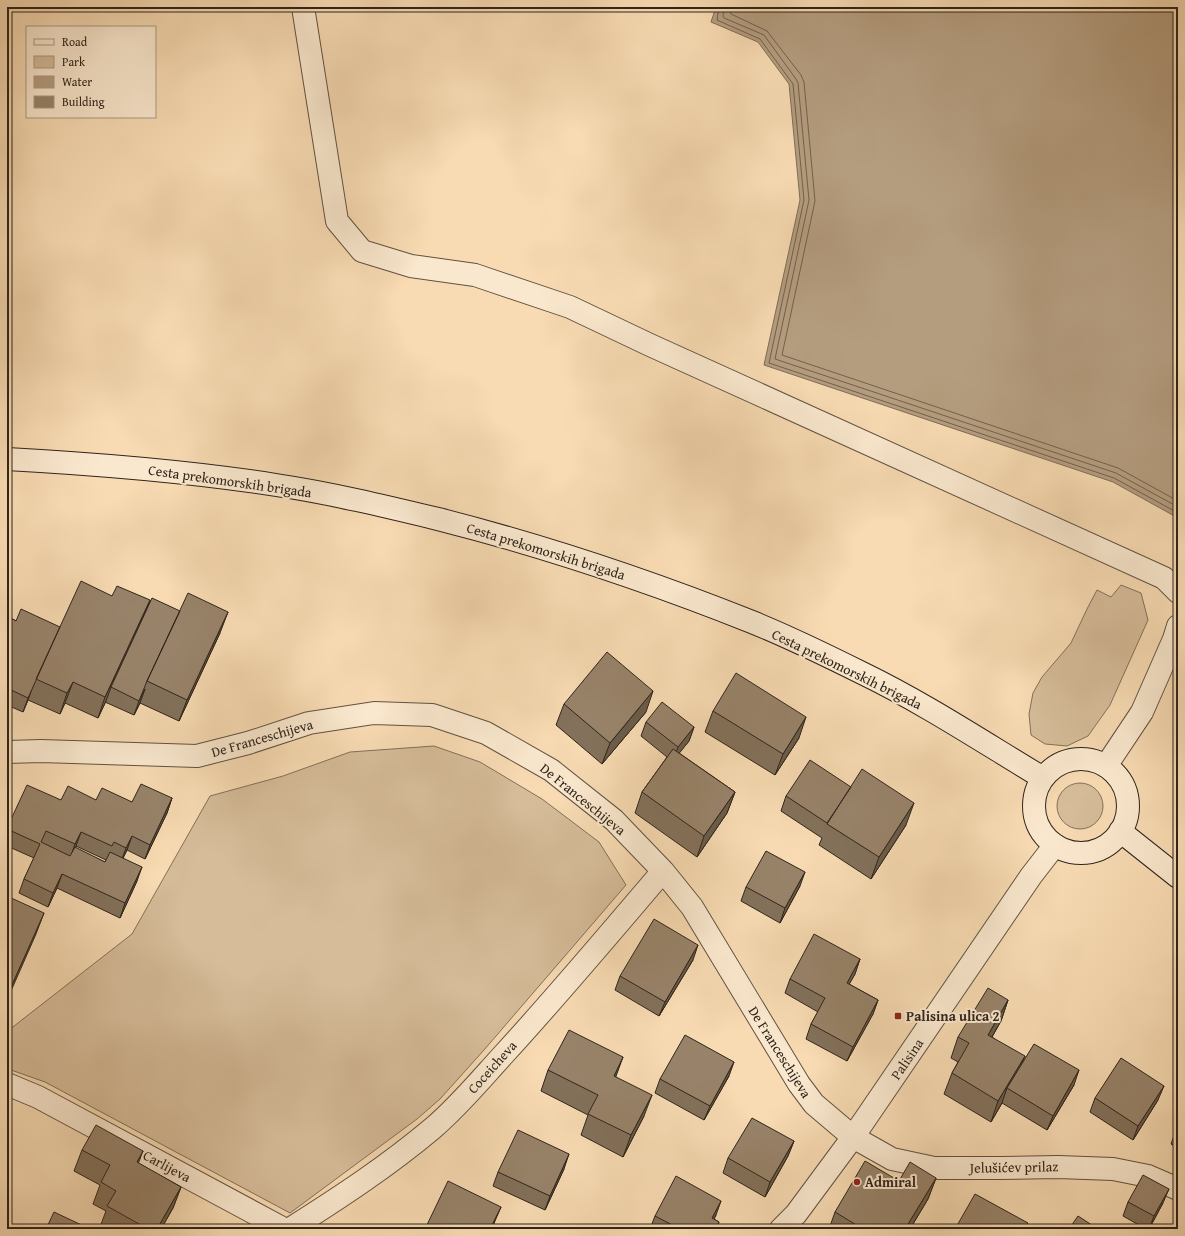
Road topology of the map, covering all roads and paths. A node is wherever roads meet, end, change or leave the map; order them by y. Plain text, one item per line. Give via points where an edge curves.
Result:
1 (303, 7) edge
2 (7, 459) edge
3 (1178, 592) edge
4 (1178, 626) edge
5 (7, 752) edge
6 (1106, 766) junction
7 (1043, 778) junction
8 (1120, 831) junction
9 (1055, 845) junction
10 (663, 871) junction
11 (1178, 877) edge
12 (7, 1084) edge
13 (853, 1137) junction
14 (1178, 1190) edge
15 (284, 1229) edge
16 (290, 1229) edge
17 (781, 1229) edge

1 - 3 street via 337,221 362,251 411,266 475,275 570,307 1164,578
2 - 7 street, Cesta prekomorskih brigada via 164,470 277,485 386,506 554,551 638,579 754,623 865,674 948,720
4 - 6 street via 1142,712
5 - 10 street, De Franceschijeva via 197,756 310,723 374,713 432,715 486,733 551,770 614,820
6 - 7 street via 1090,760 1072,760 1056,766
6 - 8 street via 1119,779 1126,796 1127,814
7 - 9 street via 1035,793 1035,818 1043,833
8 - 9 street via 1107,844 1090,852 1072,852
8 - 11 street
9 - 13 street, Palisina via 1031,876
10 - 13 street, De Franceschijeva via 692,907 799,1084 814,1104
10 - 16 street, Coceicheva via 554,1000 455,1108 377,1171
12 - 15 street, Carlijeva via 38,1097
13 - 14 street, Jelušićev prilaz via 892,1159 934,1168 1058,1166 1113,1169 1148,1176
13 - 17 street, Palisina via 796,1214

